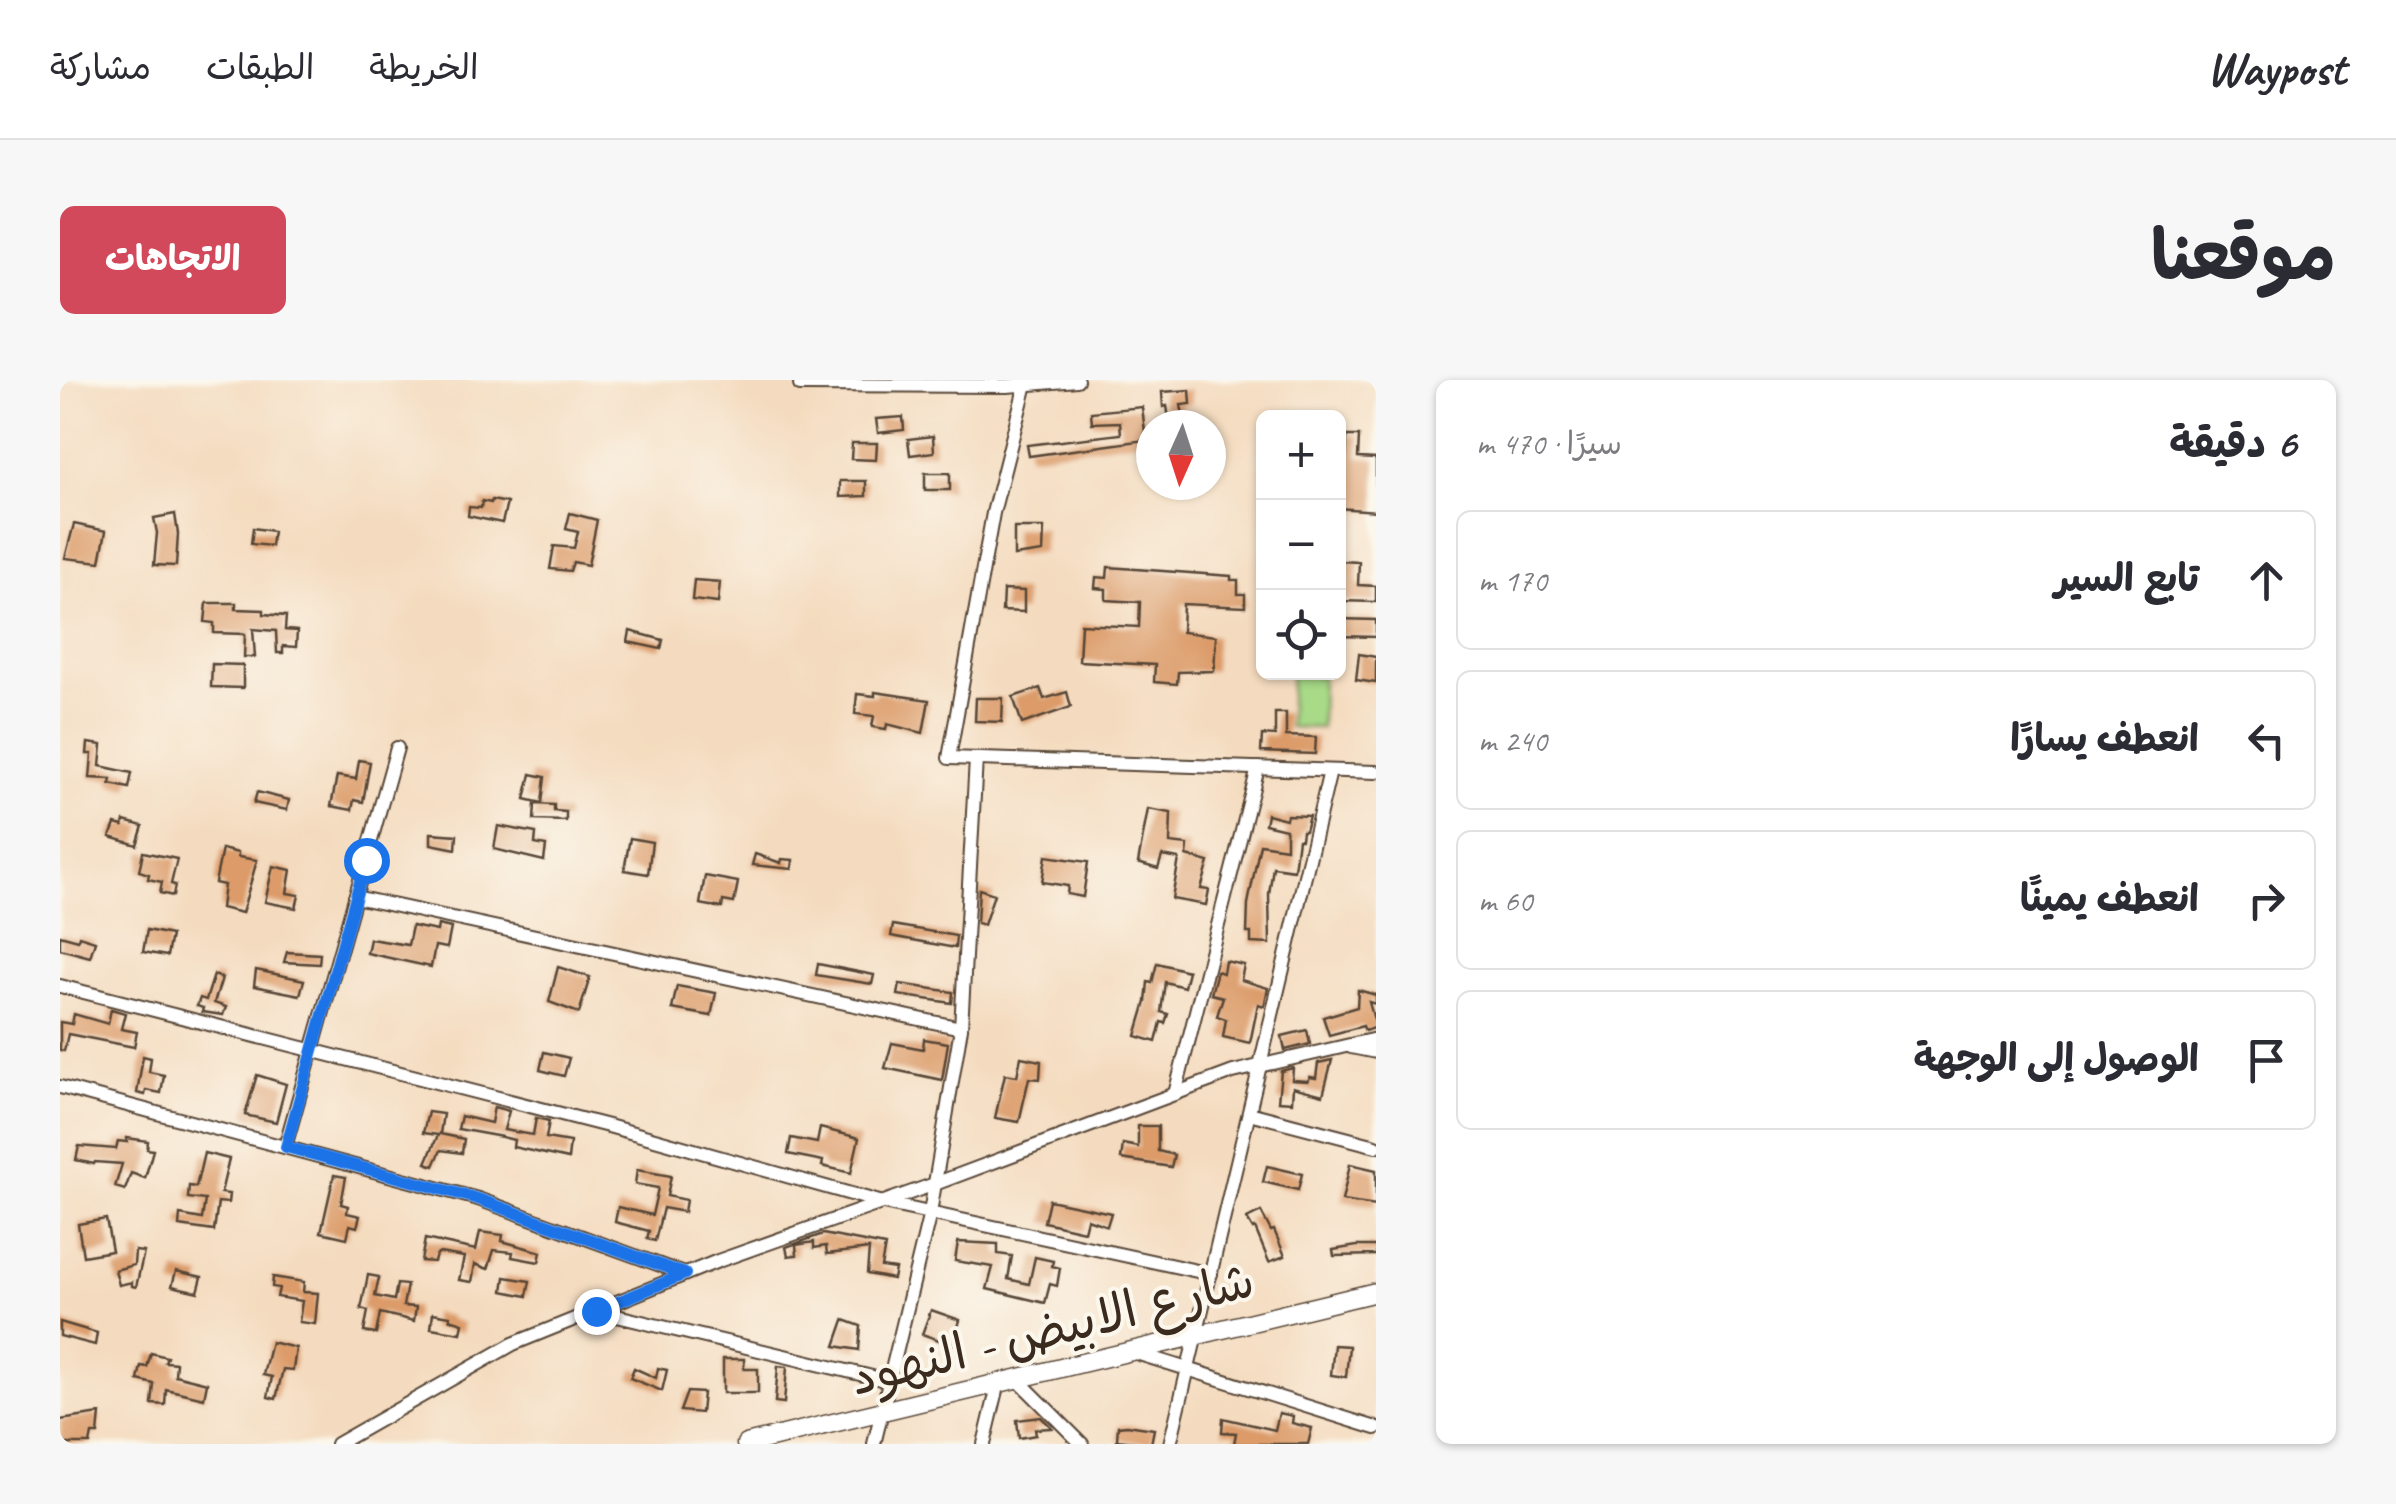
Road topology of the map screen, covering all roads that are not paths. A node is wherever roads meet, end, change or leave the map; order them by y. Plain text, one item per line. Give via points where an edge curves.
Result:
1 (1073, 380) edge
2 (818, 382) edge
3 (800, 384) dead end
4 (1026, 384) junction
5 (397, 748) dead end
6 (976, 759) junction
7 (1258, 768) junction
8 (1330, 771) junction
9 (1376, 772) edge
10 (356, 898) junction
11 (60, 986) edge
12 (961, 1028) junction
13 (1376, 1038) edge
14 (1344, 1046) junction
15 (312, 1051) junction
16 (1376, 1052) edge
17 (1261, 1065) junction
18 (60, 1087) edge
19 (1174, 1094) junction
20 (1249, 1113) junction
21 (1376, 1146) edge
22 (286, 1147) junction
23 (932, 1185) junction
24 (883, 1203) junction
25 (930, 1213) junction
26 (685, 1274) junction
27 (1212, 1274) junction
28 (1376, 1292) edge
29 (596, 1311) junction
30 (1197, 1335) junction
31 (1130, 1351) junction
32 (1188, 1369) junction
33 (1008, 1380) junction
34 (889, 1381) junction
35 (882, 1411) junction
36 (1376, 1428) edge
37 (767, 1441) edge
38 (337, 1444) edge
39 (746, 1444) edge
40 (874, 1444) edge
41 (984, 1444) edge
42 (1082, 1444) edge
43 (1170, 1444) edge

1 - 4 street
2 - 3 street
2 - 4 street
4 - 6 street via 993,513 950,758
5 - 10 street
6 - 7 street
6 - 12 street
7 - 8 street
7 - 19 street
8 - 9 street
8 - 17 street
10 - 12 street
10 - 15 street
11 - 15 street
12 - 23 street
13 - 14 street
14 - 16 street
14 - 17 street
15 - 22 street
15 - 24 street
17 - 19 street
17 - 20 street
18 - 22 street
19 - 23 street
20 - 21 street
20 - 27 street
22 - 26 street via 478,1199
23 - 24 street
23 - 25 street
24 - 25 street
24 - 26 street
25 - 27 street
25 - 34 street
26 - 29 street
27 - 30 street
28 - 30 highway, شارع الابيض - النهود
29 - 34 street
29 - 38 street via 514,1344
30 - 31 highway, شارع الابيض - النهود
30 - 32 street
31 - 32 street
31 - 33 highway, شارع الابيض - النهود
32 - 36 street
32 - 43 street
33 - 35 highway, شارع الابيض - النهود
33 - 41 street
33 - 42 street
34 - 35 street
35 - 37 highway, شارع الابيض - النهود
35 - 40 street
37 - 39 highway, شارع الابيض - النهود

